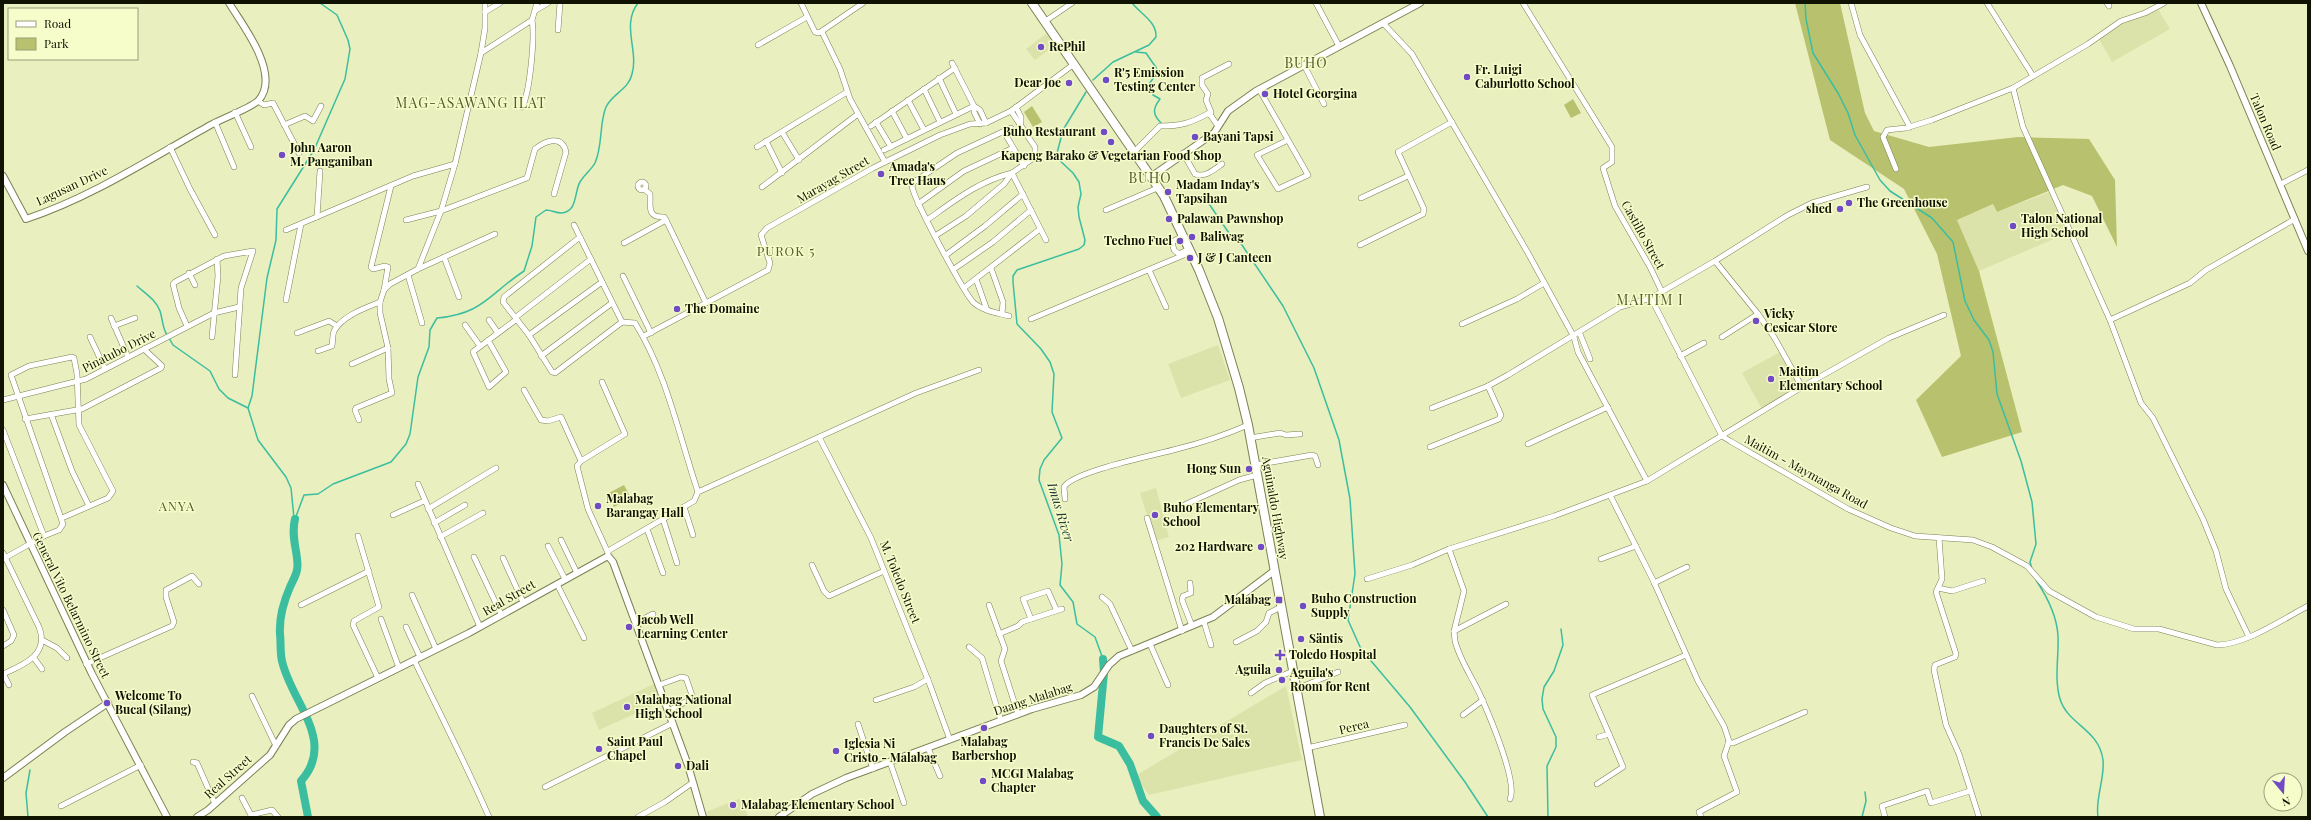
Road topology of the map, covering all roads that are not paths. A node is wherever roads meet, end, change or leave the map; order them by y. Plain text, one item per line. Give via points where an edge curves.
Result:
1 (229, 3) edge
2 (485, 3) edge
3 (500, 3) edge
4 (537, 3) edge
5 (548, 3) edge
6 (560, 3) edge
7 (801, 3) edge
8 (863, 3) edge
9 (1072, 3) edge
10 (1316, 3) edge
11 (1420, 3) edge
12 (1522, 3) edge
13 (1851, 3) edge
14 (1987, 3) edge
15 (2164, 3) edge
16 (2201, 3) edge
17 (1035, 4) edge
18 (536, 10) junction
19 (485, 12) junction
20 (807, 17) junction
21 (532, 20) junction
22 (1044, 22) junction
23 (1383, 23) junction
24 (558, 30) dead end
25 (822, 32) junction
26 (758, 45) dead end
27 (1340, 46) junction
28 (481, 53) junction
29 (1074, 64) junction
30 (1229, 64) dead end
31 (1304, 64) junction
32 (2033, 76) junction
33 (939, 78) junction
34 (2012, 88) junction
35 (924, 89) junction
36 (1259, 89) junction
37 (847, 92) junction
38 (908, 100) junction
39 (258, 101) junction
40 (1324, 104) dead end
41 (321, 106) dead end
42 (974, 106) junction
43 (522, 107) dead end
44 (1016, 107) junction
45 (892, 111) junction
46 (1010, 111) junction
47 (235, 112) junction
48 (858, 114) junction
49 (956, 114) junction
50 (1210, 115) junction
51 (215, 122) junction
52 (876, 122) junction
53 (940, 122) junction
54 (1452, 122) junction
55 (1021, 123) junction
56 (983, 124) junction
57 (284, 125) junction
58 (1115, 125) junction
59 (872, 126) dead end
60 (1218, 126) junction
61 (1910, 127) junction
62 (1011, 128) dead end
63 (924, 130) junction
64 (782, 132) junction
65 (1004, 132) junction
66 (907, 139) junction
67 (1288, 140) junction
68 (766, 141) junction
69 (170, 147) junction
70 (251, 147) dead end
71 (757, 147) dead end
72 (891, 147) junction
73 (1013, 148) junction
74 (884, 150) dead end
75 (1135, 151) junction
76 (299, 153) dead end
77 (1183, 153) junction
78 (799, 160) junction
79 (886, 162) junction
80 (454, 164) junction
81 (1222, 164) dead end
82 (1024, 166) junction
83 (234, 167) dead end
84 (1896, 169) dead end
85 (2308, 170) edge
86 (320, 171) dead end
87 (782, 173) junction
88 (1012, 174) junction
89 (3, 176) edge
90 (1152, 176) junction
91 (1408, 176) junction
92 (2280, 184) junction
93 (391, 186) junction
94 (762, 187) dead end
95 (1867, 187) dead end
96 (644, 189) dead end
97 (1155, 189) junction
98 (554, 194) dead end
99 (1023, 194) junction
100 (1361, 198) dead end
101 (918, 204) junction
102 (1031, 210) junction
103 (1106, 210) dead end
104 (441, 211) junction
105 (1172, 214) junction
106 (317, 217) junction
107 (2295, 219) junction
108 (406, 220) dead end
109 (666, 220) junction
110 (927, 220) junction
111 (301, 224) junction
112 (574, 225) dead end
113 (1040, 229) junction
114 (286, 230) dead end
115 (495, 234) dead end
116 (215, 235) dead end
117 (935, 236) junction
118 (1183, 236) junction
119 (580, 237) junction
120 (1046, 240) dead end
121 (624, 243) dead end
122 (1360, 245) dead end
123 (1190, 251) junction
124 (2308, 251) edge
125 (946, 255) junction
126 (444, 257) junction
127 (217, 259) junction
128 (591, 259) junction
129 (1715, 261) junction
130 (991, 268) junction
131 (418, 269) junction
132 (954, 269) junction
133 (1150, 270) junction
134 (189, 273) junction
135 (408, 275) junction
136 (623, 276) dead end
137 (976, 279) junction
138 (602, 282) junction
139 (1544, 283) junction
140 (195, 285) dead end
141 (964, 288) junction
142 (384, 290) junction
143 (1662, 292) junction
144 (459, 297) dead end
145 (1651, 298) junction
146 (286, 300) dead end
147 (380, 302) junction
148 (612, 303) junction
149 (706, 303) junction
150 (239, 307) junction
151 (1166, 307) dead end
152 (987, 310) junction
153 (214, 313) junction
154 (1002, 314) junction
155 (1758, 314) junction
156 (1944, 315) dead end
157 (1009, 316) dead end
158 (111, 318) dead end
159 (135, 318) dead end
160 (517, 318) junction
161 (489, 320) dead end
162 (1031, 320) dead end
163 (2110, 320) junction
164 (422, 322) dead end
165 (622, 322) junction
166 (1462, 324) dead end
167 (465, 325) dead end
168 (114, 326) junction
169 (187, 326) junction
170 (337, 326) junction
171 (297, 333) dead end
172 (498, 333) junction
173 (651, 333) junction
174 (1580, 334) junction
175 (529, 336) junction
176 (644, 336) junction
177 (90, 337) dead end
178 (212, 337) dead end
179 (1574, 337) junction
180 (1722, 337) dead end
181 (488, 340) junction
182 (1704, 343) dead end
183 (480, 346) junction
184 (388, 348) junction
185 (144, 349) junction
186 (318, 351) dead end
187 (541, 356) junction
188 (1680, 356) junction
189 (128, 357) junction
190 (1590, 359) dead end
191 (352, 364) dead end
192 (105, 369) junction
193 (979, 370) dead end
194 (235, 375) dead end
195 (602, 382) dead end
196 (77, 383) junction
197 (1488, 386) junction
198 (1802, 387) junction
199 (524, 390) dead end
200 (16, 396) junction
201 (3, 400) edge
202 (1608, 407) junction
203 (1432, 408) dead end
204 (77, 410) junction
205 (51, 414) junction
206 (25, 419) junction
207 (359, 420) dead end
208 (1248, 425) junction
209 (3, 430) edge
210 (1300, 434) dead end
211 (1722, 436) junction
212 (819, 438) junction
213 (1250, 438) junction
214 (1528, 444) dead end
215 (1430, 447) dead end
216 (581, 461) junction
217 (1318, 464) dead end
218 (1255, 465) junction
219 (496, 468) dead end
220 (1257, 475) junction
221 (1647, 481) junction
222 (418, 484) dead end
223 (3, 485) edge
224 (698, 492) junction
225 (1610, 495) junction
226 (1065, 499) dead end
227 (424, 501) junction
228 (465, 505) dead end
229 (89, 506) junction
230 (1182, 506) dead end
231 (684, 507) junction
232 (428, 509) junction
233 (483, 513) dead end
234 (393, 515) dead end
235 (62, 518) junction
236 (1147, 518) dead end
237 (663, 519) junction
238 (434, 523) junction
239 (647, 529) junction
240 (694, 535) dead end
241 (44, 536) junction
242 (358, 536) dead end
243 (440, 537) junction
244 (1939, 538) junction
245 (561, 540) dead end
246 (30, 544) junction
247 (548, 546) dead end
248 (1636, 546) junction
249 (1449, 549) junction
250 (608, 554) junction
251 (4, 557) edge
252 (474, 557) dead end
253 (503, 558) dead end
254 (1601, 559) dead end
255 (677, 564) dead end
256 (812, 564) dead end
257 (1687, 567) dead end
258 (369, 571) junction
259 (884, 571) junction
260 (1274, 571) junction
261 (577, 573) junction
262 (663, 573) dead end
263 (565, 579) junction
264 (1367, 579) dead end
265 (1982, 581) dead end
266 (1190, 583) dead end
267 (1654, 583) junction
268 (198, 584) dead end
269 (557, 584) junction
270 (1938, 588) junction
271 (412, 595) dead end
272 (1102, 597) dead end
273 (522, 602) junction
274 (1506, 604) dead end
275 (301, 605) dead end
276 (989, 605) dead end
277 (2308, 606) edge
278 (1281, 607) junction
279 (3, 610) edge
280 (501, 614) junction
281 (653, 614) dead end
282 (381, 619) dead end
283 (1031, 619) junction
284 (1204, 622) junction
285 (636, 623) junction
286 (1192, 626) junction
287 (406, 627) dead end
288 (480, 627) junction
289 (1182, 631) junction
290 (1454, 631) junction
291 (999, 634) junction
292 (2249, 637) junction
293 (584, 638) dead end
294 (42, 640) junction
295 (1236, 642) dead end
296 (1150, 644) junction
297 (1211, 645) dead end
298 (3, 646) edge
299 (969, 648) dead end
300 (436, 649) junction
301 (1132, 651) junction
302 (1686, 656) junction
303 (34, 658) junction
304 (67, 658) dead end
305 (417, 658) junction
306 (86, 664) junction
307 (399, 668) junction
308 (42, 669) dead end
309 (1293, 671) junction
310 (1338, 672) dead end
311 (3, 674) edge
312 (378, 678) junction
313 (928, 679) junction
314 (659, 685) junction
315 (1168, 685) dead end
316 (9, 686) dead end
317 (1296, 689) junction
318 (1251, 693) dead end
319 (252, 696) dead end
320 (876, 700) dead end
321 (1483, 700) junction
322 (108, 703) junction
323 (668, 711) junction
324 (1804, 712) dead end
325 (1018, 714) junction
326 (1463, 716) dead end
327 (1001, 720) junction
328 (673, 723) junction
329 (858, 724) dead end
330 (1405, 725) dead end
331 (1609, 734) junction
332 (1599, 738) dead end
333 (950, 740) junction
334 (1728, 743) junction
335 (276, 746) junction
336 (928, 748) junction
337 (1307, 748) junction
338 (193, 762) dead end
339 (890, 762) junction
340 (141, 765) junction
341 (873, 769) junction
342 (940, 776) dead end
343 (3, 778) edge
344 (692, 783) junction
345 (1597, 784) dead end
346 (545, 787) dead end
347 (1970, 791) junction
348 (242, 798) dead end
349 (1510, 799) dead end
350 (904, 803) dead end
351 (215, 804) junction
352 (61, 806) dead end
353 (251, 816) edge
354 (167, 817) edge
355 (197, 817) edge
356 (278, 817) edge
357 (489, 817) edge
358 (638, 817) edge
359 (703, 817) edge
360 (779, 817) edge
361 (1320, 817) edge
362 (1701, 817) edge
363 (1885, 817) edge
364 (1979, 817) edge

1 - 39 street via 250,37 265,70 264,92
2 - 19 street
3 - 19 street
4 - 18 street
5 - 18 street
6 - 24 street
7 - 20 street
8 - 25 street
9 - 22 street
10 - 27 street
11 - 23 street
12 - 143 street, Castillo Street via 1612,147 1612,162 1603,168 1615,206
13 - 61 street via 1860,35
14 - 32 street
15 - 32 street via 2121,21 2088,44
16 - 92 street, Talon Road
17 - 22 main road, Aguinaldo Highway
18 - 21 street
19 - 28 street
20 - 25 street via 815,32
20 - 26 street
21 - 28 street
21 - 43 street via 530,66
22 - 29 main road, Aguinaldo Highway
23 - 27 street
23 - 54 street via 1412,54
25 - 37 street via 840,69
27 - 31 street
28 - 80 street
29 - 44 street, Marayag Street
29 - 58 main road, Aguinaldo Highway
30 - 50 street via 1202,78 1202,85 1208,94 1206,100
31 - 36 street
31 - 40 street
32 - 34 street
33 - 35 street
33 - 42 street via 953,65
33 - 49 street
34 - 61 street
34 - 163 street via 2023,127
35 - 38 street
35 - 53 street
36 - 60 street via 1228,111
36 - 67 street
37 - 48 street
37 - 64 street
38 - 45 street
38 - 63 street
39 - 47 street
39 - 57 street via 264,105 272,103
41 - 57 street via 313,121 305,116
42 - 49 street
42 - 56 street via 980,110
44 - 46 street, Marayag Street
44 - 55 street via 1021,116
45 - 52 street
45 - 66 street
46 - 55 street
46 - 56 street, Marayag Street
47 - 51 street
47 - 70 street
48 - 78 street
48 - 79 street
49 - 53 street
50 - 60 street
50 - 75 street via 1209,113 1191,123 1171,127 1160,126
51 - 69 street
51 - 83 street
52 - 59 street
52 - 72 street
53 - 63 street
54 - 91 street via 1398,152
54 - 139 street
55 - 82 street via 1036,150 1035,157
56 - 79 street, Marayag Street via 955,129
57 - 76 street
58 - 75 main road, Aguinaldo Highway
58 - 97 main road, Aguinaldo Highway
60 - 77 street via 1205,140
61 - 84 street via 1884,132 1887,152
62 - 65 street
63 - 66 street
64 - 68 street
64 - 78 street
65 - 73 street
65 - 101 street via 957,153 914,182 912,190
66 - 72 street
67 - 67 street via 1308,175 1278,189 1257,155
68 - 71 street
68 - 87 street
69 - 89 street, Lagusan Drive via 100,187 26,219
69 - 116 street
72 - 74 street
73 - 82 street
73 - 101 street via 964,172
75 - 90 main road, Aguinaldo Highway
77 - 81 street via 1198,175 1208,174
77 - 90 street
78 - 87 street
79 - 149 street, Marayag Street via 763,231 762,240 770,263 768,270
80 - 93 street via 413,176
80 - 104 street
82 - 88 street
85 - 92 street
86 - 106 street
87 - 94 street
88 - 99 street
88 - 110 street via 999,176 972,188
88 - 117 street via 966,216
90 - 105 main road, Aguinaldo Highway
91 - 100 street
91 - 122 street via 1424,209 1423,214
92 - 107 street, Talon Road
93 - 106 street
93 - 142 street via 371,267 388,267
95 - 129 street via 1812,203 1788,215
96 - 109 street via 650,194 651,213
97 - 103 street
97 - 105 main road, Aguinaldo Highway
98 - 104 street via 566,152 557,140 550,140 535,149 527,178
99 - 102 street
99 - 125 street
101 - 110 street
102 - 113 street
102 - 132 street via 993,242
104 - 108 street
104 - 131 street
105 - 118 main road, Aguinaldo Highway
106 - 111 street
107 - 124 street, Talon Road
107 - 163 street via 2219,262 2190,283
109 - 121 street
109 - 149 street
110 - 117 street
111 - 114 street
111 - 146 street
112 - 119 street
113 - 120 street
113 - 130 street
115 - 126 street
117 - 125 street
118 - 123 main road, Aguinaldo Highway
118 - 123 street via 1172,242 1174,250 1179,254
119 - 128 street
119 - 160 street via 504,297 503,302
123 - 133 street
123 - 208 main road, Aguinaldo Highway via 1218,318
125 - 132 street
126 - 131 street
126 - 144 street
127 - 134 street
127 - 150 street via 253,251 243,281
127 - 153 street
128 - 138 street
128 - 160 street
129 - 143 street
129 - 155 street
130 - 137 street
130 - 154 street via 1003,302
131 - 135 street
132 - 141 street
133 - 151 street
133 - 162 street
134 - 140 street
134 - 169 street via 173,284
135 - 142 street
135 - 164 street
136 - 173 street
137 - 141 street
137 - 152 street
138 - 148 street
138 - 175 street
139 - 166 street via 1517,299
139 - 179 street
141 - 152 street via 972,302
142 - 147 street
143 - 145 street
145 - 174 street via 1620,307
145 - 188 street
147 - 170 street
147 - 184 street
148 - 165 street
148 - 187 street
149 - 173 street, Marayag Street
150 - 153 street, Pinatubo Drive
150 - 194 street
152 - 154 street
153 - 169 street, Pinatubo Drive
153 - 178 street
154 - 157 street
155 - 180 street
155 - 198 street
156 - 198 street via 1889,338
158 - 168 street
159 - 168 street
160 - 172 street
160 - 175 street
161 - 172 street
163 - 292 street via 2141,403 2153,418 2203,519 2216,551 2226,589
165 - 176 street via 636,323
165 - 187 street via 557,373 552,372
167 - 183 street
168 - 189 street
169 - 185 street, Pinatubo Drive
170 - 171 street via 329,322
170 - 186 street via 333,333 332,346
172 - 181 street
173 - 176 street, Marayag Street
174 - 179 street
174 - 190 street
175 - 187 street
176 - 224 street via 666,390
177 - 192 street
179 - 197 street
179 - 202 street via 1578,352
181 - 183 street
181 - 183 street via 506,372 489,387 474,355 474,351
182 - 188 street
184 - 191 street
184 - 207 street via 392,393 356,408
185 - 189 street, Pinatubo Drive
185 - 204 street via 159,362 161,368 88,407
188 - 211 street
189 - 192 street, Pinatubo Drive
192 - 196 street, Pinatubo Drive
193 - 212 street via 916,393
195 - 216 street via 625,434
196 - 200 street, Pinatubo Drive
196 - 200 street via 74,358 29,366 11,375
196 - 204 street
197 - 203 street
197 - 215 street via 1500,410 1499,419
198 - 211 street
199 - 216 street via 541,420 561,417
200 - 201 street, Pinatubo Drive
200 - 206 street
202 - 214 street
202 - 221 street
204 - 205 street
204 - 229 street via 78,425 113,491 111,496
205 - 206 street
205 - 229 street via 72,471
206 - 235 street
208 - 213 main road, Aguinaldo Highway
208 - 226 street via 1196,444 1111,466 1071,480 1064,487
209 - 241 street
210 - 213 street via 1280,433
211 - 221 street
211 - 244 street, Maitim - Maymanga Road via 1848,509 1914,536
212 - 224 street
212 - 259 street, M. Toledo Street via 862,517
213 - 218 main road, Aguinaldo Highway
216 - 250 street via 577,466 585,499
217 - 218 street via 1312,454
218 - 220 main road, Aguinaldo Highway
219 - 232 street
220 - 230 street via 1239,480
220 - 260 main road, Aguinaldo Highway
221 - 225 street
222 - 227 street
223 - 246 street, General Vito Belarmino Street
224 - 231 street via 698,498
225 - 248 street
225 - 249 street via 1554,516
227 - 232 street
227 - 234 street
228 - 238 street
229 - 235 street
231 - 237 street
231 - 240 street
232 - 238 street
233 - 243 street
235 - 241 street via 62,527
236 - 289 street
237 - 239 street
237 - 255 street
238 - 243 street
239 - 250 street
239 - 262 street
241 - 246 street
242 - 258 street
243 - 288 street
244 - 270 street via 1942,579
244 - 292 street, Maitim - Maymanga Road via 1973,540 1992,547 2030,568 2049,591 2077,608 2125,627 2159,629 2217,645 2226,645
245 - 261 street
246 - 251 street
246 - 306 street, General Vito Belarmino Street
247 - 263 street
248 - 254 street
248 - 267 street
249 - 264 street
249 - 290 street via 1464,591
250 - 261 street, Real Street
250 - 285 street
251 - 294 street via 39,627
252 - 280 street
253 - 273 street
256 - 259 street via 824,591 829,596
257 - 267 street
258 - 275 street
258 - 312 street via 379,607 352,623
259 - 313 street, M. Toledo Street
260 - 278 main road, Aguinaldo Highway
260 - 284 street, Daang Malabag via 1222,612
261 - 263 street, Real Street
263 - 269 street, Real Street
265 - 270 street via 1952,591
266 - 286 street via 1191,592 1183,596 1182,600
267 - 302 street
268 - 306 street via 192,576 166,590 174,622 172,626
269 - 273 street, Real Street
269 - 293 street
270 - 347 street via 1937,595 1956,654 1955,657 1935,665 1934,670 1946,725 1954,738
271 - 300 street
272 - 301 street via 1110,604
273 - 280 street, Real Street
274 - 290 street
276 - 291 street
277 - 292 street, Maitim - Maymanga Road
278 - 295 street via 1269,613 1266,622 1254,634
278 - 309 main road, Aguinaldo Highway
279 - 298 street via 14,635 11,642
280 - 288 street, Real Street
281 - 285 street
282 - 307 street
283 - 283 street via 1059,609 1048,591 1023,599
283 - 291 street
284 - 286 street, Daang Malabag
284 - 297 street
285 - 314 street
286 - 289 street, Daang Malabag
287 - 305 street
288 - 300 street, Real Street
289 - 296 street, Daang Malabag
290 - 321 street via 1458,650
291 - 325 street via 1004,649 1001,661
294 - 303 street
294 - 304 street via 57,648
296 - 301 street, Daang Malabag
296 - 315 street
299 - 327 street via 982,658
300 - 305 street, Real Street
301 - 325 street, Daang Malabag via 1118,656 1094,687 1077,697
302 - 331 street via 1592,695
302 - 334 street via 1724,726 1729,738
303 - 308 street
303 - 311 street
305 - 307 street, Real Street
305 - 357 street via 450,736 470,772
306 - 322 street, General Vito Belarmino Street
307 - 312 street, Real Street
309 - 317 main road, Aguinaldo Highway
309 - 318 street via 1273,678
310 - 317 street
311 - 316 street
312 - 335 street, Real Street via 296,719 289,725
313 - 320 street via 914,687
313 - 333 street, M. Toledo Street
314 - 323 street
314 - 323 street via 681,677 686,678 693,698
317 - 337 main road, Aguinaldo Highway
319 - 335 street
321 - 326 street
321 - 349 street via 1506,761 1512,793
322 - 340 street, General Vito Belarmino Street
322 - 343 street
323 - 328 street
324 - 334 street
325 - 327 street, Daang Malabag
327 - 333 street, Daang Malabag
328 - 344 street
328 - 346 street
329 - 341 street
330 - 337 street, Perea
331 - 332 street
331 - 345 street via 1623,767
333 - 336 street, Daang Malabag
334 - 362 street via 1724,756 1737,792 1699,812
335 - 351 street, Real Street via 270,755
336 - 339 street, Daang Malabag
336 - 342 street
337 - 361 main road, Aguinaldo Highway
338 - 351 street via 196,763
339 - 341 street, Daang Malabag
339 - 350 street
340 - 352 street
340 - 354 street, General Vito Belarmino Street
341 - 360 street, Daang Malabag via 817,791
344 - 358 street
344 - 359 street
347 - 363 street via 1931,803 1927,791 1882,806
347 - 364 street
348 - 353 street
351 - 355 street, Real Street
353 - 356 street via 272,810

